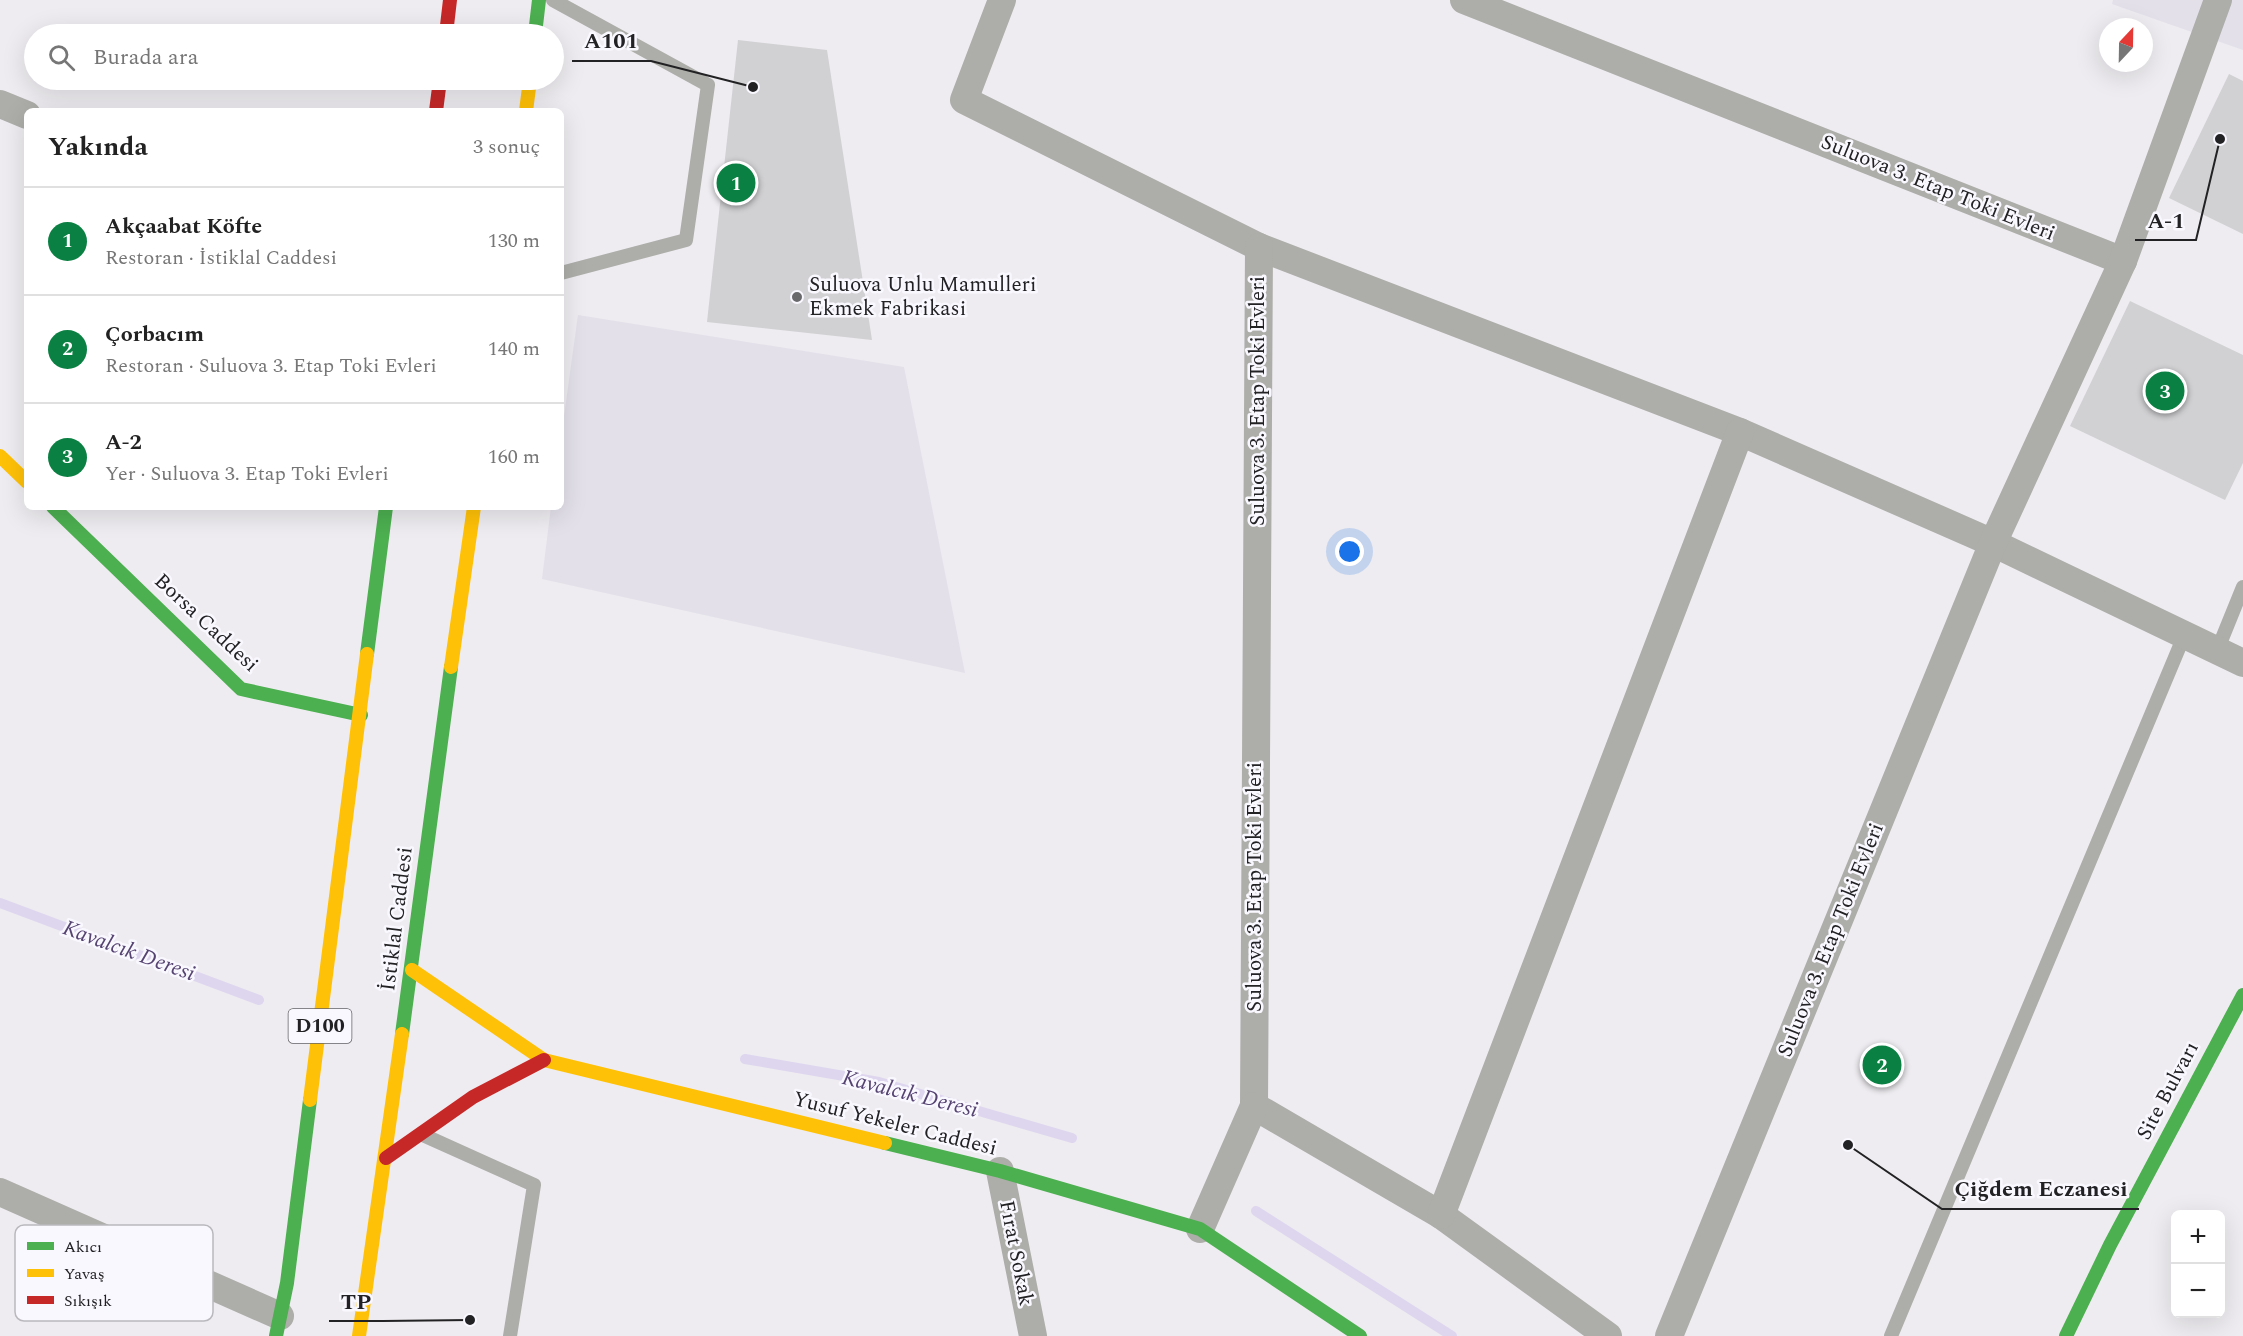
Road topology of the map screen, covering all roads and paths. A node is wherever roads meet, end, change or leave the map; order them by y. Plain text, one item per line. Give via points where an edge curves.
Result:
1 (450, 0) edge
2 (539, 0) edge
3 (553, 0) edge
4 (1002, 0) edge
5 (1464, 0) edge
6 (2218, 0) edge
7 (447, 24) edge
8 (536, 24) edge
9 (439, 90) edge
10 (529, 90) edge
11 (0, 104) edge
12 (436, 108) edge
13 (526, 108) edge
14 (24, 114) edge
15 (1259, 247) junction
16 (2123, 261) junction
17 (564, 272) edge
18 (1740, 432) junction
19 (0, 456) edge
20 (24, 479) edge
21 (56, 510) edge
22 (386, 510) edge
23 (474, 510) edge
24 (1993, 543) junction
25 (2243, 587) edge
26 (2184, 636) junction
27 (2217, 651) junction
28 (2243, 663) edge
29 (360, 715) junction
30 (412, 970) junction
31 (2243, 995) edge
32 (544, 1060) junction
33 (1254, 1106) junction
34 (407, 1125) junction
35 (387, 1158) junction
36 (1000, 1171) junction
37 (0, 1192) edge
38 (1441, 1215) junction
39 (68, 1225) edge
40 (1200, 1229) junction
41 (213, 1295) edge
42 (278, 1326) edge
43 (359, 1336) edge
44 (510, 1336) edge
45 (1033, 1336) edge
46 (1360, 1336) edge
47 (1608, 1336) edge
48 (1670, 1336) edge
49 (1891, 1336) edge
50 (2066, 1336) edge

1 - 7 main road
2 - 8 main road
3 - 17 lane via 708,85 686,240
4 - 15 street, Suluova 3. Etap Toki Evleri via 964,100
5 - 16 street, Suluova 3. Etap Toki Evleri
6 - 16 street
9 - 12 main road
10 - 13 main road
11 - 14 street
15 - 18 street, Suluova 3. Etap Toki Evleri
15 - 33 street, Suluova 3. Etap Toki Evleri
16 - 24 street, Suluova 3. Etap Toki Evleri
18 - 24 street, Suluova 3. Etap Toki Evleri
18 - 38 street
19 - 20 main road
21 - 29 main road, Borsa Caddesi via 241,689
22 - 29 main road, D100
23 - 30 main road, İstiklal Caddesi
24 - 26 street, Suluova 3. Etap Toki Evleri
24 - 48 street, Suluova 3. Etap Toki Evleri
25 - 27 lane
26 - 27 street, Suluova 3. Etap Toki Evleri
26 - 49 lane
27 - 28 street, Suluova 3. Etap Toki Evleri
29 - 42 main road, D100 via 287,1283
30 - 32 main road, Yusuf Yekeler Caddesi
30 - 34 main road, İstiklal Caddesi
31 - 50 main road, Site Bulvarı
32 - 34 main road
32 - 36 main road, Yusuf Yekeler Caddesi
33 - 38 street
33 - 40 street
34 - 35 main road, İstiklal Caddesi
34 - 35 main road
34 - 44 lane via 534,1185
35 - 43 main road, İstiklal Caddesi
36 - 40 main road, Yusuf Yekeler Caddesi
36 - 45 street, Fırat Sokak
37 - 39 street
38 - 47 street
40 - 46 main road, Yusuf Yekeler Caddesi
41 - 42 street

